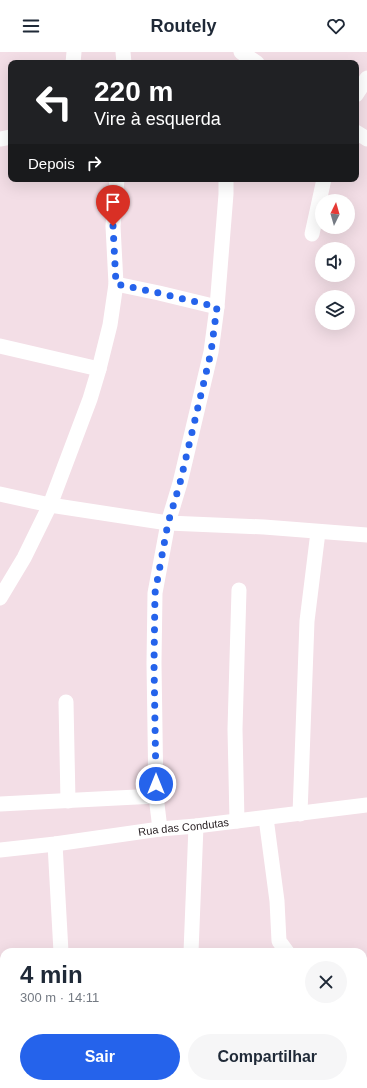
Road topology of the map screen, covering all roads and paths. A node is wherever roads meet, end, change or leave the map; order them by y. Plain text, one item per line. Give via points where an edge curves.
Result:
1 (241, 52) edge
2 (257, 60) edge
3 (367, 78) edge
4 (359, 90) edge
5 (117, 182) edge
6 (226, 182) edge
7 (323, 182) edge
8 (312, 234) dead end
9 (116, 284) junction
10 (217, 307) junction
11 (0, 346) edge
12 (99, 369) junction
13 (0, 494) edge
14 (50, 505) junction
15 (168, 523) junction
16 (318, 532) junction
17 (367, 535) edge
18 (239, 590) dead end
19 (0, 598) edge
20 (66, 702) dead end
21 (156, 796) junction
22 (68, 801) junction
23 (0, 804) edge
24 (367, 808) edge
25 (300, 814) junction
26 (266, 818) junction
27 (237, 821) junction
28 (196, 826) junction
29 (160, 829) junction
30 (55, 844) junction
31 (0, 850) edge
32 (61, 948) edge
33 (191, 948) edge
34 (281, 948) edge

1 - 2 street
3 - 4 street
5 - 9 street via 113,226
6 - 10 street
7 - 8 street
9 - 10 street
9 - 12 street via 110,325
10 - 15 street via 202,394
11 - 12 street
12 - 14 street
13 - 14 street
14 - 15 street
14 - 19 street via 24,558
15 - 16 street
15 - 21 street via 155,593
16 - 17 street
16 - 25 street via 307,621
18 - 27 street via 235,729
20 - 22 street
21 - 22 street
21 - 29 street
22 - 23 street
24 - 25 street, Rua das Condutas
25 - 26 street, Rua das Condutas
26 - 27 street, Rua das Condutas
26 - 34 street
27 - 28 street, Rua das Condutas
28 - 29 street, Rua das Condutas
28 - 33 street
29 - 30 street, Rua das Condutas
30 - 31 street, Rua das Condutas
30 - 32 street

